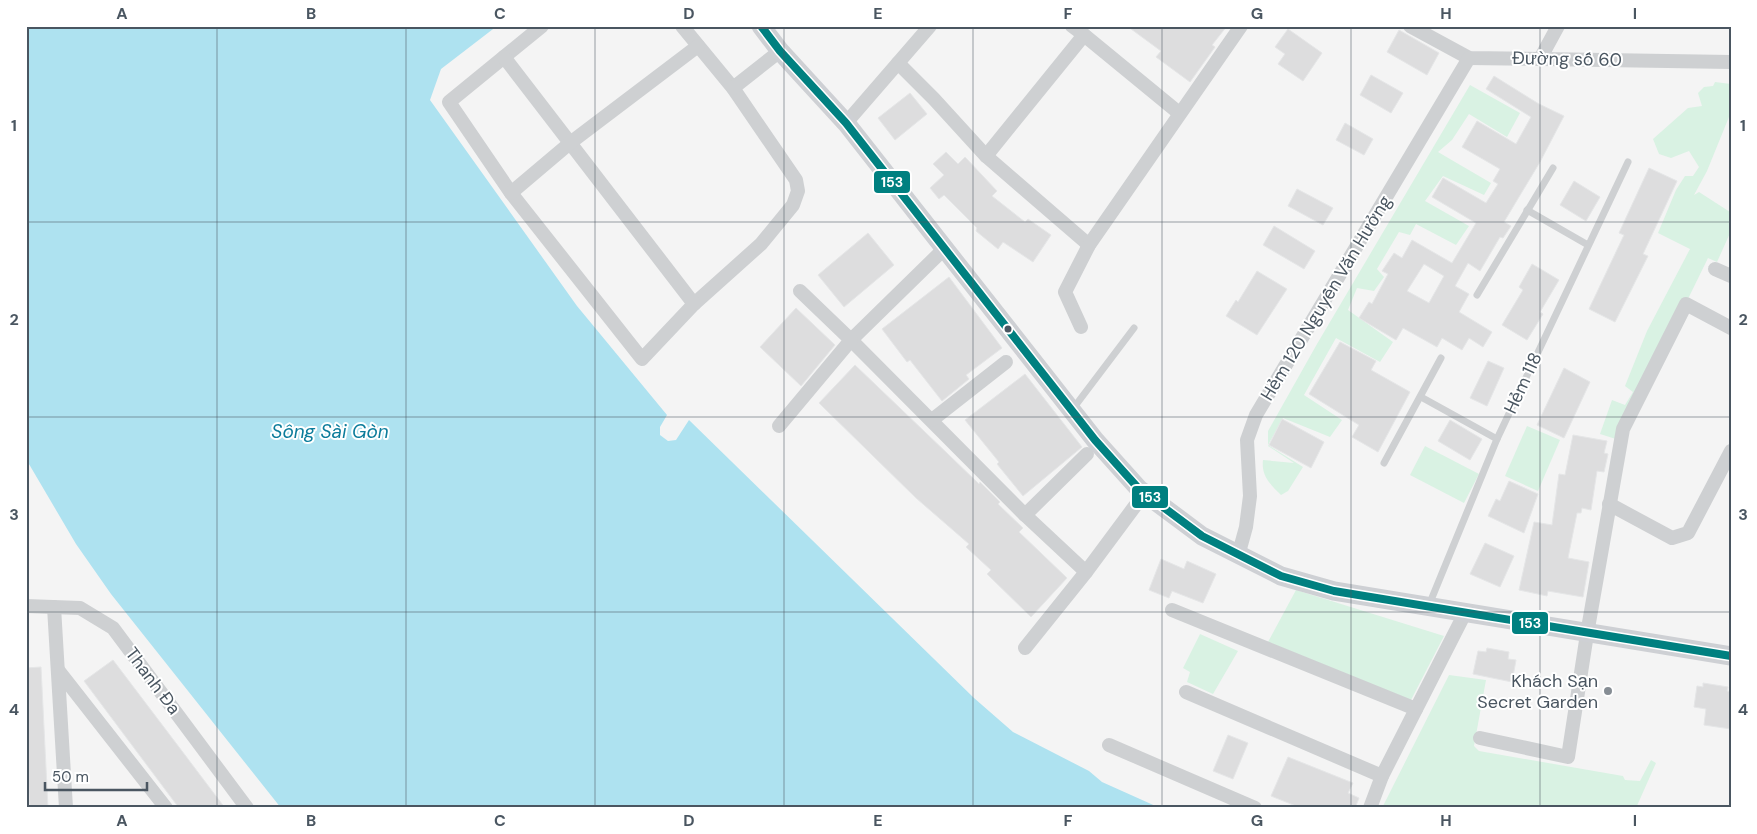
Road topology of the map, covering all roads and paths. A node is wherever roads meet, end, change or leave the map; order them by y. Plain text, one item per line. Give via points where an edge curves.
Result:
1 (542, 26) edge
2 (682, 26) edge
3 (761, 26) edge
4 (930, 26) edge
5 (1072, 26) edge
6 (1241, 26) edge
7 (1410, 26) edge
8 (1558, 26) edge
9 (1084, 36) junction
10 (698, 46) junction
11 (780, 51) junction
12 (504, 56) junction
13 (1469, 58) junction
14 (1540, 59) junction
15 (1731, 62) edge
16 (898, 63) junction
17 (733, 88) junction
18 (1179, 113) junction
19 (846, 123) junction
20 (570, 143) junction
21 (986, 156) junction
22 (1628, 162) dead end
23 (1552, 168) dead end
24 (511, 193) junction
25 (1527, 210) junction
26 (1089, 245) junction
27 (1588, 245) junction
28 (944, 249) junction
29 (1716, 269) dead end
30 (1731, 276) edge
31 (800, 291) dead end
32 (1478, 295) dead end
33 (694, 304) junction
34 (1081, 327) dead end
35 (1134, 328) dead end
36 (1731, 328) edge
37 (851, 340) junction
38 (1441, 358) dead end
39 (1006, 362) dead end
40 (1421, 397) junction
41 (1072, 410) junction
42 (932, 420) junction
43 (779, 426) dead end
44 (1497, 439) junction
45 (1731, 451) edge
46 (1087, 454) dead end
47 (1384, 462) dead end
48 (1137, 498) junction
49 (1609, 504) junction
50 (1026, 515) junction
51 (1238, 556) junction
52 (1086, 572) junction
53 (26, 606) edge
54 (54, 607) junction
55 (1428, 608) junction
56 (1172, 610) dead end
57 (1465, 613) junction
58 (1587, 634) junction
59 (1025, 648) dead end
60 (1731, 656) edge
61 (58, 670) junction
62 (1186, 692) dead end
63 (1416, 709) junction
64 (1480, 738) dead end
65 (1109, 745) dead end
66 (1382, 776) junction
67 (66, 808) edge
68 (166, 808) edge
69 (247, 808) edge
70 (1255, 808) edge
71 (1370, 808) edge

1 - 12 street
2 - 10 street
3 - 11 main road
4 - 16 street
5 - 9 street
6 - 18 street
7 - 13 street, Đường số 60
8 - 14 street
9 - 18 street
9 - 21 street
10 - 17 street
10 - 20 street
11 - 17 street
11 - 19 main road
12 - 20 street
12 - 24 street via 449,102
13 - 14 street, Đường số 60
13 - 51 street, Hẻm 120 Nguyễn Văn Hưởng via 1256,415 1247,440 1250,496
14 - 15 street, Đường số 60
16 - 19 street
16 - 21 street
17 - 33 street via 796,180 798,191 794,205 761,244
18 - 26 street
19 - 28 main road
20 - 24 street
20 - 33 street
21 - 26 street
22 - 27 lane, Hẻm 118
23 - 25 lane
24 - 33 street via 642,359
25 - 27 lane
25 - 32 lane
26 - 34 street via 1065,292
27 - 44 lane, Hẻm 118
28 - 37 street
28 - 41 main road
29 - 30 street
31 - 37 street
35 - 41 lane
36 - 49 street via 1686,304 1623,429
37 - 42 street
37 - 43 street
38 - 40 lane
39 - 42 street
40 - 44 lane
40 - 47 lane
41 - 48 main road
42 - 50 street
44 - 55 lane, Hẻm 118
45 - 49 street via 1688,533 1672,538
46 - 50 street
48 - 51 main road
48 - 52 street
49 - 58 street
50 - 52 street
51 - 55 main road via 1281,576 1334,591
52 - 59 street
53 - 54 street, Thanh Đa
54 - 61 street
54 - 69 street, Thanh Đa via 80,608 113,628
55 - 57 main road
56 - 63 street
57 - 58 main road
57 - 63 street
58 - 60 main road
58 - 64 street via 1568,757
61 - 67 street
61 - 68 street
62 - 66 street
63 - 66 street
65 - 70 street
66 - 71 street

